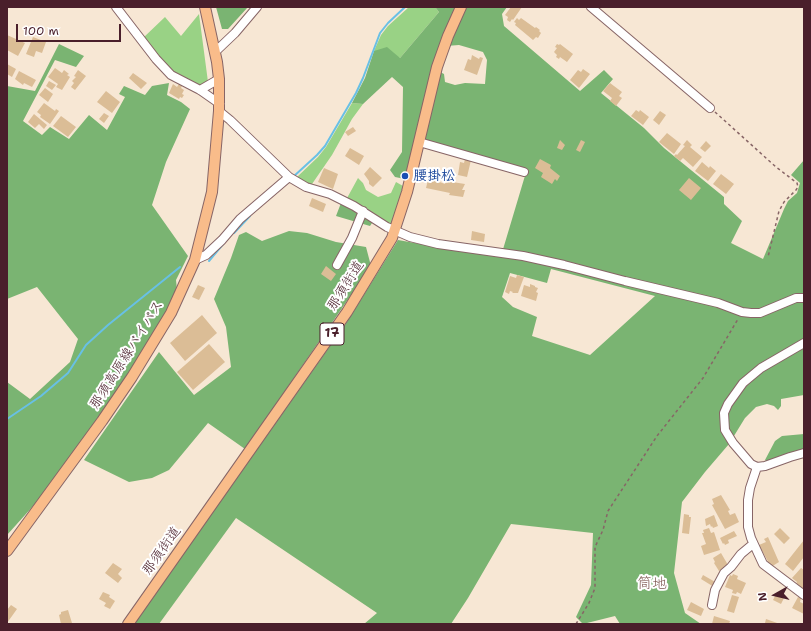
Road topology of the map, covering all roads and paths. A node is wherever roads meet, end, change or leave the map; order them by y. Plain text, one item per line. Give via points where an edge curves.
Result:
1 (116, 7) edge
2 (205, 7) edge
3 (257, 7) edge
4 (461, 7) edge
5 (591, 7) edge
6 (215, 52) junction
7 (219, 79) junction
8 (200, 90) junction
9 (219, 108) junction
10 (710, 108) joint
11 (419, 142) junction
12 (524, 172) dead end
13 (289, 177) junction
14 (363, 211) junction
15 (395, 231) junction
16 (768, 257) dead end
17 (195, 260) junction
18 (337, 265) dead end
19 (804, 298) edge
20 (742, 312) junction
21 (804, 343) edge
22 (804, 453) edge
23 (757, 467) junction
24 (753, 544) junction
25 (7, 551) edge
26 (804, 595) edge
27 (712, 605) dead end
28 (128, 624) edge
29 (576, 624) edge

1 - 8 street via 166,70 177,79
2 - 6 main road, 那須高原線バイパス
3 - 6 street
4 - 11 main road, 那須街道 / 17 via 437,67
5 - 10 street
6 - 7 main road, 那須高原線バイパス
7 - 8 street
7 - 9 main road, 那須高原線バイパス
8 - 9 street
9 - 13 street
9 - 17 main road, 那須高原線バイパス via 212,192
10 - 16 path via 797,184 798,187 779,211
11 - 12 street
11 - 15 main road, 那須街道 / 17
13 - 14 street
13 - 17 street via 240,219 206,255
14 - 15 street
14 - 18 street
15 - 20 street via 438,244 523,256 564,265 718,303
15 - 28 main road, 那須街道 / 17 via 347,312
17 - 25 main road, 那須高原線バイパス via 171,313 132,377
19 - 20 street via 796,298 760,313
20 - 29 path via 703,378 657,436 608,511 595,546 595,588
21 - 23 street via 761,368 743,383 724,413 725,430 751,464
22 - 23 street
23 - 24 street via 748,500 748,527
24 - 26 street via 763,564
24 - 27 street via 724,573 715,590

